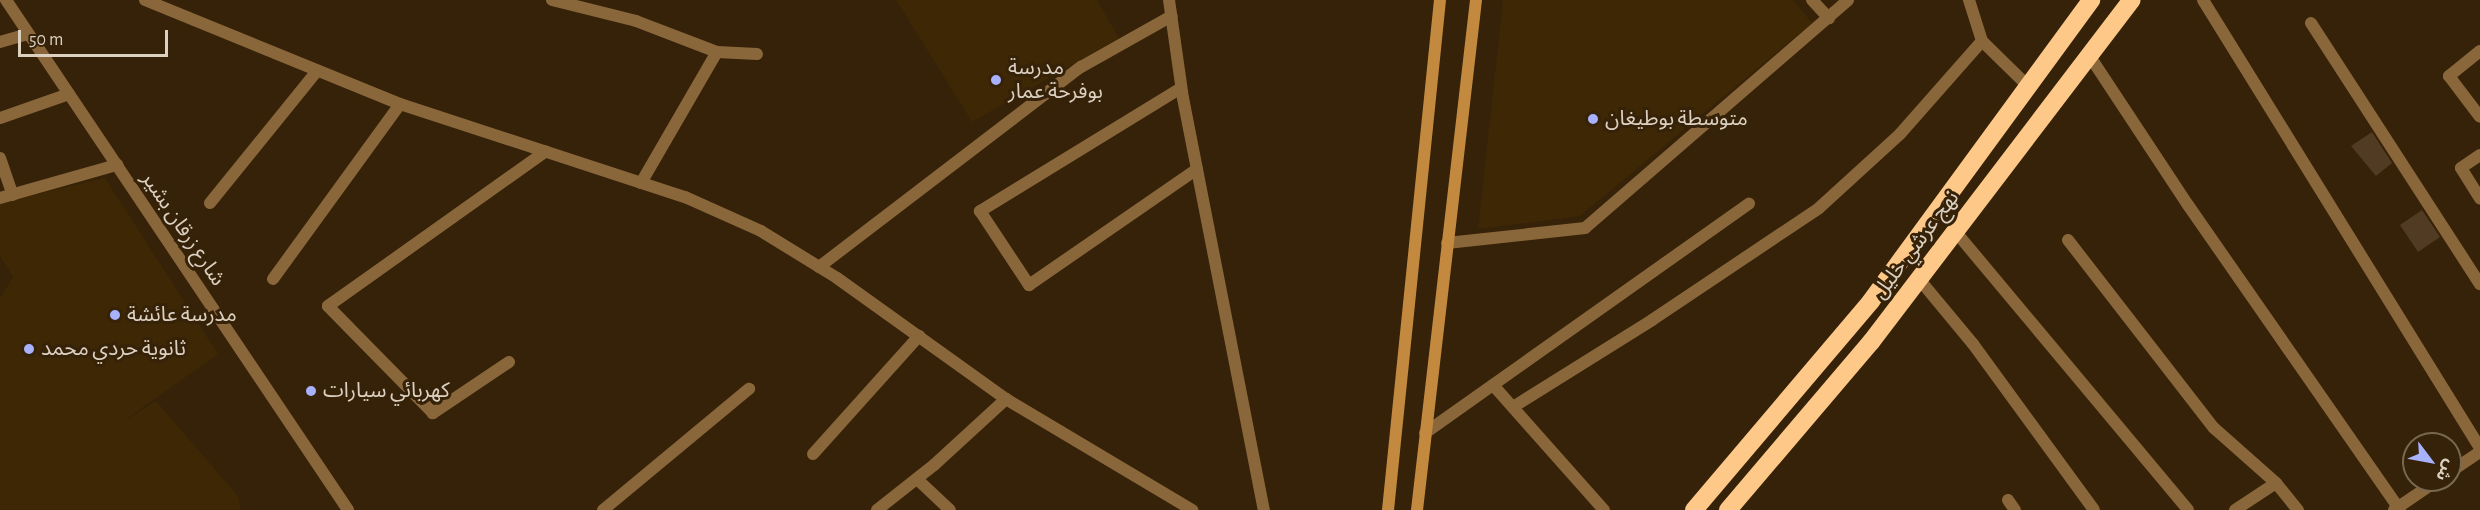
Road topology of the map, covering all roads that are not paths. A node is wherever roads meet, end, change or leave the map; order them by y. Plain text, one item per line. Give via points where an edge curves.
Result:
1 (6, 0) edge
2 (145, 0) edge
3 (552, 0) edge
4 (1169, 0) edge
5 (1440, 0) edge
6 (1476, 0) edge
7 (1812, 0) edge
8 (1848, 0) edge
9 (1969, 0) edge
10 (2091, 0) edge
11 (2132, 0) edge
12 (2203, 0) edge
13 (1173, 16) junction
14 (1829, 18) junction
15 (2311, 23) dead end
16 (28, 34) junction
17 (1982, 41) junction
18 (0, 42) edge
19 (2480, 51) edge
20 (717, 52) junction
21 (757, 54) dead end
22 (2089, 55) junction
23 (316, 72) junction
24 (2029, 87) junction
25 (1181, 88) junction
26 (69, 94) junction
27 (400, 104) junction
28 (2480, 117) edge
29 (0, 118) edge
30 (546, 152) junction
31 (2480, 155) edge
32 (0, 158) edge
33 (117, 165) junction
34 (1197, 169) junction
35 (641, 183) junction
36 (14, 195) junction
37 (0, 198) edge
38 (2480, 198) edge
39 (210, 203) dead end
40 (1749, 204) dead end
41 (1955, 231) junction
42 (2068, 240) dead end
43 (1447, 243) junction
44 (819, 267) junction
45 (273, 279) dead end
46 (1918, 279) junction
47 (2480, 284) edge
48 (919, 336) junction
49 (509, 363) dead end
50 (1493, 385) junction
51 (749, 389) dead end
52 (1006, 399) junction
53 (1513, 407) junction
54 (1425, 433) junction
55 (2480, 450) edge
56 (813, 454) dead end
57 (2462, 463) edge
58 (917, 479) junction
59 (2276, 483) junction
60 (2421, 492) edge
61 (2397, 509) edge
62 (348, 510) edge
63 (603, 510) edge
64 (877, 510) edge
65 (950, 510) edge
66 (1192, 510) edge
67 (1264, 510) edge
68 (1388, 510) edge
69 (1417, 510) edge
70 (1604, 510) edge
71 (1694, 510) edge
72 (1728, 510) edge
73 (2094, 510) edge
74 (2188, 510) edge
75 (2235, 510) edge
76 (2298, 510) edge

1 - 16 street, شارع زرقان بشير
2 - 23 street
3 - 20 street via 636,21
4 - 13 street
5 - 68 street
6 - 43 street
7 - 14 street
8 - 14 street
9 - 17 street
10 - 24 highway, نهج عرشي خليل
11 - 22 highway, نهج عرشي خليل
12 - 55 street
13 - 25 street
13 - 44 street via 1081,67
14 - 43 street via 1585,228
15 - 47 street
16 - 18 street
16 - 26 street, شارع زرقان بشير
17 - 24 street
17 - 53 street via 1900,134 1819,208
19 - 28 street via 2449,76
20 - 21 street
20 - 35 street
22 - 41 highway, نهج عرشي خليل
22 - 61 street
23 - 27 street
23 - 39 street
24 - 71 highway, نهج عرشي خليل via 1871,301
25 - 34 street
25 - 34 street via 980,211 1029,285
26 - 29 street
26 - 33 street, شارع زرقان بشير
27 - 30 street
27 - 45 street
30 - 35 street
30 - 49 street via 328,306 433,413
31 - 38 street via 2461,168
32 - 36 street
33 - 36 street
33 - 62 street, شارع زرقان بشير
34 - 67 street
35 - 44 street via 685,197 761,231
36 - 37 street
40 - 50 street
41 - 46 highway, نهج عرشي خليل
41 - 74 street
42 - 59 street via 2214,428
43 - 54 street
44 - 48 street
46 - 72 highway, نهج عرشي خليل via 1871,342
46 - 73 street via 1974,344
48 - 52 street
48 - 56 street
50 - 53 street
50 - 54 street
51 - 63 street
52 - 58 street
52 - 66 street
53 - 70 street
54 - 69 street
55 - 57 street
58 - 64 street
58 - 65 street
59 - 75 street
59 - 76 street
60 - 61 street

